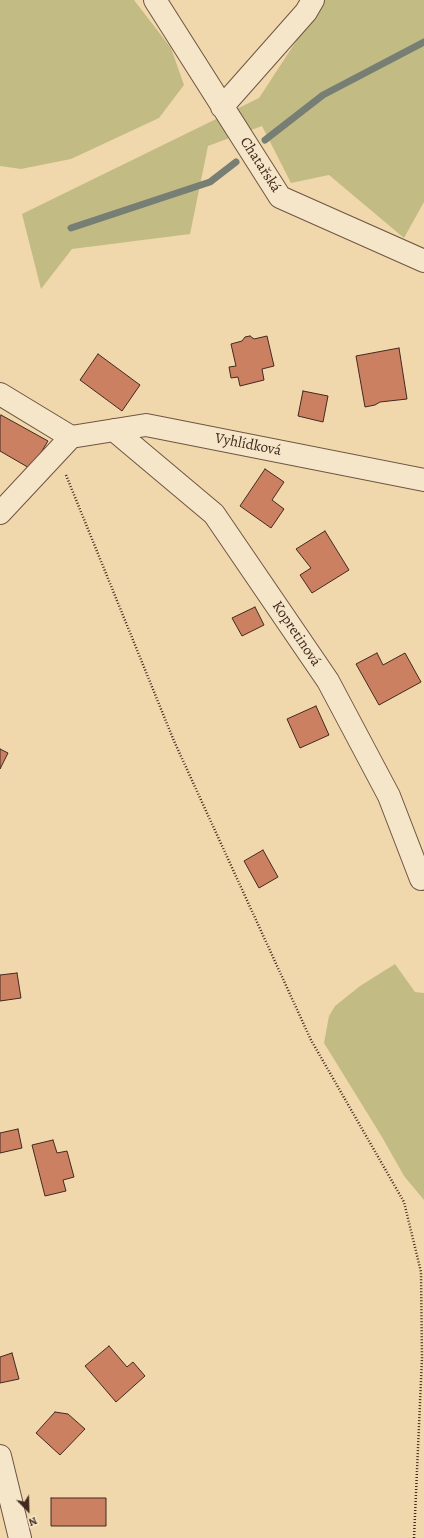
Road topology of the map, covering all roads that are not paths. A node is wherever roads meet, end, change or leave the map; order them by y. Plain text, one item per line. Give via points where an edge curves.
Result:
1 (155, 0) edge
2 (314, 0) edge
3 (222, 107) junction
4 (424, 261) edge
5 (0, 394) edge
6 (114, 430) junction
7 (64, 444) junction
8 (424, 480) edge
9 (0, 513) edge
10 (421, 879) dead end
11 (0, 1456) edge
12 (20, 1538) edge

1 - 3 street, Chatařská
2 - 3 street
3 - 4 street, Chatařská via 280,197
5 - 7 street
6 - 7 street, Vyhlídková
6 - 8 street, Vyhlídková via 146,425
6 - 10 street, Kopretinová via 214,514 223,526 328,681 389,796
7 - 9 street
11 - 12 street

